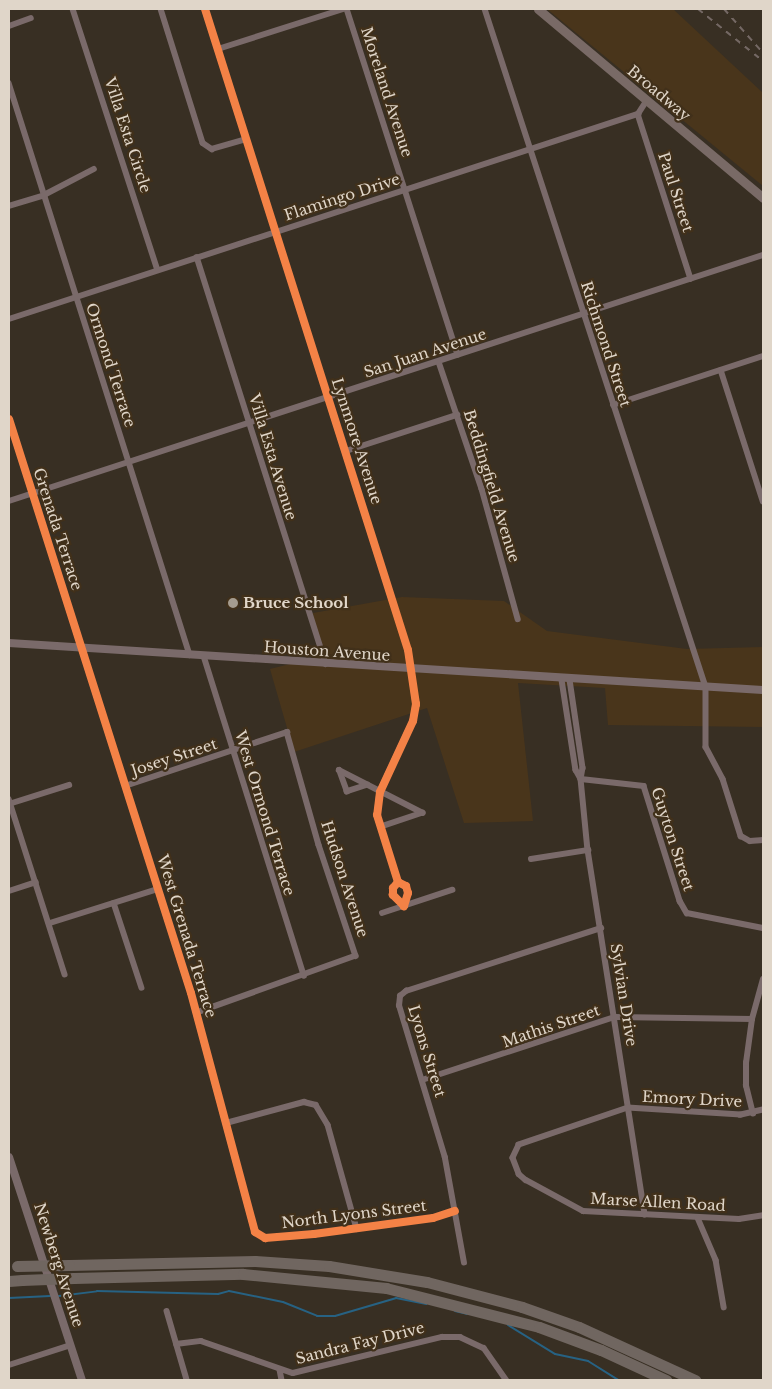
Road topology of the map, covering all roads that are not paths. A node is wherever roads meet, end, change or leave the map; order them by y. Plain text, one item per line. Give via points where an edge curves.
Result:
1 (73, 9) edge
2 (161, 9) edge
3 (205, 9) edge
4 (343, 9) edge
5 (347, 9) edge
6 (485, 9) edge
7 (538, 9) edge
8 (31, 18) dead end
9 (9, 26) edge
10 (218, 49) junction
11 (9, 83) edge
12 (647, 100) junction
13 (638, 114) junction
14 (246, 139) junction
15 (530, 149) junction
16 (94, 169) dead end
17 (405, 190) junction
18 (44, 195) junction
19 (763, 198) edge
20 (9, 206) edge
21 (276, 232) junction
22 (763, 255) edge
23 (197, 257) junction
24 (158, 270) junction
25 (691, 279) junction
26 (76, 296) junction
27 (582, 314) junction
28 (9, 318) edge
29 (458, 355) junction
30 (763, 356) edge
31 (438, 362) junction
32 (721, 370) junction
33 (329, 397) junction
34 (613, 406) junction
35 (457, 415) junction
36 (9, 419) edge
37 (250, 422) junction
38 (346, 451) junction
39 (129, 462) junction
40 (33, 493) junction
41 (9, 501) edge
42 (763, 501) edge
43 (518, 619) dead end
44 (9, 643) edge
45 (82, 648) junction
46 (190, 655) junction
47 (204, 656) junction
48 (326, 664) junction
49 (411, 670) junction
50 (566, 680) junction
51 (706, 686) junction
52 (763, 690) edge
53 (287, 732) joint
54 (233, 750) junction
55 (581, 779) junction
56 (69, 785) dead end
57 (368, 785) junction
58 (125, 786) junction
59 (380, 792) junction
60 (9, 802) edge
61 (381, 827) junction
62 (763, 840) edge
63 (588, 850) junction
64 (531, 859) dead end
65 (36, 882) junction
66 (398, 882) junction
67 (158, 889) junction
68 (452, 890) dead end
69 (9, 891) edge
70 (114, 903) junction
71 (404, 906) junction
72 (382, 913) dead end
73 (50, 923) junction
74 (601, 928) junction
75 (763, 928) edge
76 (65, 974) dead end
77 (304, 976) junction
78 (763, 979) edge
79 (142, 988) dead end
80 (197, 1013) junction
81 (615, 1017) junction
82 (752, 1019) junction
83 (422, 1080) junction
84 (628, 1108) junction
85 (763, 1110) edge
86 (753, 1114) junction
87 (226, 1122) junction
88 (534, 1140) joint
89 (9, 1158) edge
90 (455, 1211) junction
91 (645, 1215) junction
92 (763, 1215) edge
93 (698, 1218) junction
94 (357, 1229) junction
95 (257, 1235) joint
96 (464, 1264) dead end
97 (13, 1267) edge
98 (9, 1281) edge
99 (724, 1307) dead end
100 (167, 1311) dead end
101 (176, 1344) junction
102 (71, 1345) junction
103 (9, 1365) edge
104 (280, 1370) junction
105 (82, 1380) edge
106 (187, 1380) edge
107 (282, 1380) edge
108 (506, 1380) edge
109 (666, 1380) edge
110 (695, 1380) edge

1 - 24 street, Villa Esta Circle
2 - 14 street via 203,144 212,149
3 - 10 street, Lynmore Avenue
4 - 10 street
5 - 17 street, Moreland Avenue
6 - 15 street, Richmond Street
7 - 12 main road, Broadway
8 - 9 street
10 - 14 street, Lynmore Avenue
11 - 18 street, Ormond Terrace
12 - 13 street
12 - 19 main road, Broadway
13 - 15 street, Flamingo Drive
13 - 25 street, Paul Street
14 - 21 street, Lynmore Avenue
15 - 17 street, Flamingo Drive
15 - 27 street, Richmond Street
16 - 18 street
17 - 21 street, Flamingo Drive
17 - 29 street, Moreland Avenue
18 - 20 street
18 - 26 street, Ormond Terrace
21 - 23 street, Flamingo Drive
21 - 33 street, Lynmore Avenue
22 - 25 street, San Juan Avenue
23 - 24 street, Flamingo Drive
23 - 37 street, Villa Esta Avenue
24 - 26 street, Flamingo Drive
25 - 27 street, San Juan Avenue
26 - 28 street, Flamingo Drive
26 - 39 street, Ormond Terrace
27 - 29 street, San Juan Avenue
27 - 34 street, Richmond Street
29 - 31 street, San Juan Avenue
30 - 32 street
31 - 33 street, San Juan Avenue
31 - 35 street, Beddingfield Avenue
32 - 34 street
32 - 42 street
33 - 37 street, San Juan Avenue
33 - 38 street, Lynmore Avenue
34 - 51 street, Richmond Street
35 - 38 street
35 - 43 street, Beddingfield Avenue via 491,516
36 - 40 street, Grenada Terrace
37 - 39 street, San Juan Avenue
37 - 48 street, Villa Esta Avenue
38 - 49 street, Lynmore Avenue via 408,650
39 - 40 street, San Juan Avenue
39 - 46 street, Ormond Terrace
40 - 41 street, San Juan Avenue
40 - 45 street, Grenada Terrace
44 - 45 street, Houston Avenue
45 - 46 street, Houston Avenue
45 - 58 street, West Grenada Terrace
46 - 47 street, Houston Avenue
47 - 48 street, Houston Avenue
47 - 54 street, West Ormond Terrace
48 - 49 street, Houston Avenue
49 - 50 street, Houston Avenue
49 - 59 street, Lynmore Avenue via 416,704 414,721
50 - 51 street, Houston Avenue
50 - 55 street, Sylvian Drive via 583,768
51 - 52 street, Houston Avenue
51 - 62 street, Richmond Street via 706,746 723,780 742,836 750,841
53 - 54 street, Josey Street
53 - 77 street, Hudson Avenue via 356,956
54 - 58 street, Josey Street
54 - 77 street, West Ormond Terrace
55 - 63 street, Sylvian Drive
55 - 75 street, Guyton Street via 644,786 680,901 687,913
56 - 60 street
57 - 57 street via 346,774 339,770 347,792
57 - 59 street
58 - 67 street, West Grenada Terrace
59 - 61 street, Lynmore Avenue via 377,815
59 - 61 street via 423,813
60 - 65 street
61 - 66 street, Lynmore Avenue
63 - 64 street
63 - 74 street, Sylvian Drive
65 - 69 street
65 - 73 street
66 - 71 street, Lynmore Avenue via 406,886 408,893
66 - 71 street, Lynmore Avenue via 393,888 393,895
67 - 70 street
67 - 80 street, West Grenada Terrace
68 - 71 street
70 - 73 street
70 - 79 street
71 - 72 street
73 - 76 street
74 - 81 street, Sylvian Drive
74 - 83 street, Lyons Street via 403,992 399,1006
77 - 80 street
78 - 82 street
80 - 87 street, West Grenada Terrace
81 - 82 street, Mathis Street
81 - 83 street, Mathis Street
81 - 84 street, Sylvian Drive
82 - 86 street via 746,1072
83 - 90 street, Lyons Street via 445,1158
84 - 86 street, Emory Drive
84 - 88 street, Emory Drive
84 - 91 street, Sylvian Drive
85 - 86 street, Emory Drive
87 - 94 street via 304,1102 316,1105 328,1126
87 - 95 street, West Grenada Terrace
88 - 91 street, Marse Allen Road via 519,1145 513,1152 516,1168 526,1180 583,1211
89 - 102 street, Newberg Avenue
90 - 94 street, North Lyons Street via 433,1218
90 - 96 street, Lyons Street
91 - 93 street, Marse Allen Road
92 - 93 street, Marse Allen Road via 739,1219
93 - 99 street via 716,1260
94 - 95 street, North Lyons Street via 270,1238
97 - 110 highway, bridge via 264,1262 329,1266 426,1282 522,1307 579,1327
98 - 109 highway, bridge via 243,1274 386,1288 539,1327 601,1350
100 - 101 street
101 - 104 street, Sandra Fay Drive via 202,1341
101 - 106 street
102 - 103 street
102 - 105 street, Newberg Avenue
104 - 107 street
104 - 108 street, Sandra Fay Drive via 293,1373 453,1336 468,1338 484,1348

